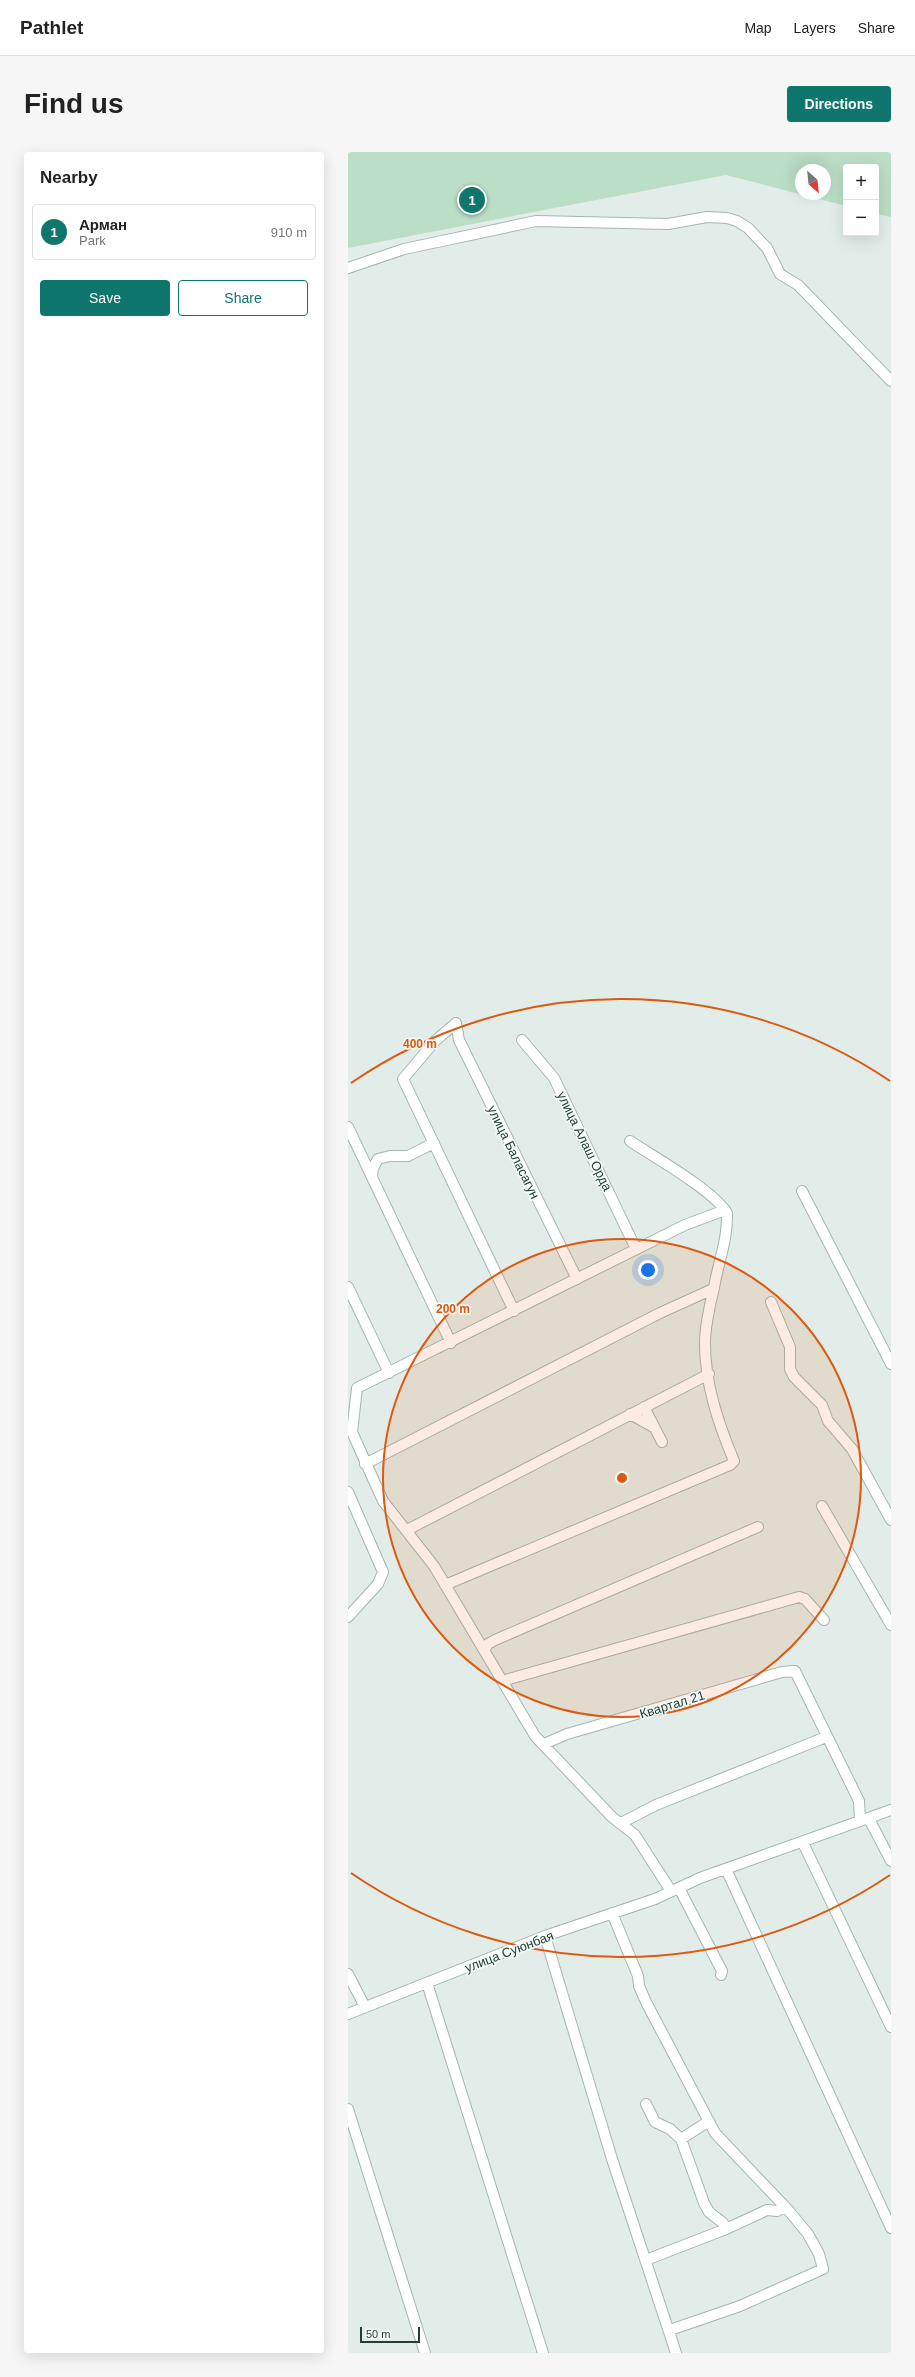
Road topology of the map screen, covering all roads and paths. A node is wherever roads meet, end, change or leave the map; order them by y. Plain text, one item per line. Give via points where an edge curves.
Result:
1 (348, 268) edge
2 (891, 381) edge
3 (522, 1040) dead end
4 (349, 1132) edge
5 (630, 1141) dead end
6 (434, 1143) junction
7 (372, 1177) junction
8 (802, 1191) dead end
9 (725, 1210) junction
10 (636, 1249) junction
11 (577, 1279) junction
12 (348, 1287) edge
13 (713, 1289) junction
14 (771, 1302) dead end
15 (514, 1311) junction
16 (451, 1343) junction
17 (891, 1364) edge
18 (389, 1373) junction
19 (709, 1374) junction
20 (644, 1407) junction
21 (630, 1414) junction
22 (655, 1428) junction
23 (662, 1442) dead end
24 (365, 1464) junction
25 (348, 1492) edge
26 (822, 1506) dead end
27 (891, 1520) edge
28 (758, 1527) dead end
29 (407, 1530) junction
30 (445, 1585) junction
31 (348, 1617) edge
32 (824, 1620) dead end
33 (891, 1625) edge
34 (484, 1650) junction
35 (502, 1681) junction
36 (826, 1737) junction
37 (544, 1744) junction
38 (891, 1810) edge
39 (865, 1820) junction
40 (621, 1823) junction
41 (803, 1843) junction
42 (891, 1861) edge
43 (726, 1869) junction
44 (675, 1890) junction
45 (612, 1913) junction
46 (545, 1936) junction
47 (348, 1974) edge
48 (721, 1975) dead end
49 (426, 1983) junction
50 (365, 2007) junction
51 (348, 2014) edge
52 (891, 2027) edge
53 (646, 2104) dead end
54 (348, 2109) edge
55 (709, 2122) junction
56 (681, 2139) junction
57 (785, 2207) junction
58 (891, 2228) edge
59 (726, 2229) junction
60 (646, 2260) junction
61 (670, 2330) junction
62 (425, 2353) edge
63 (543, 2353) edge
64 (676, 2353) edge

1 - 2 street via 404,248 536,221 668,224 707,217 737,220 767,248 780,274 798,286
3 - 10 street, улица Алаш Орда via 554,1078
4 - 7 street
5 - 9 street via 711,1196
6 - 7 street via 408,1156 378,1159
6 - 11 street, улица Баласагун via 403,1079 435,1041 456,1023 459,1040
6 - 15 street
7 - 16 street
8 - 17 street
9 - 10 street via 685,1225
9 - 13 street via 725,1240
10 - 11 street
11 - 15 street
12 - 18 street
13 - 19 street via 705,1338
13 - 24 street
14 - 27 street via 790,1347 790,1370 822,1405 828,1421 852,1449
15 - 16 street
16 - 18 street
18 - 24 street via 357,1388 355,1393 352,1432
19 - 20 street
19 - 30 street via 723,1436 734,1461 732,1464
20 - 21 street
20 - 22 street
21 - 22 street
21 - 29 street
22 - 23 street
24 - 29 street via 383,1501
25 - 31 street via 383,1572 378,1584
26 - 33 street
28 - 34 street via 495,1640
29 - 30 street
30 - 34 street
32 - 35 street via 805,1599 800,1597
34 - 35 street
35 - 37 street via 531,1730
36 - 37 street, Квартал 21 via 795,1671 782,1672 567,1734
36 - 39 street via 859,1801
36 - 40 street via 656,1805
37 - 40 street
38 - 39 street, улица Суюнбая
39 - 41 street, улица Суюнбая
39 - 42 street
40 - 44 street via 635,1835
41 - 43 street, улица Суюнбая
41 - 52 street
43 - 44 street, улица Суюнбая
43 - 58 street
44 - 45 street, улица Суюнбая
44 - 48 street via 722,1971
45 - 46 street, улица Суюнбая
45 - 55 street via 646,2002
46 - 49 street, улица Суюнбая
46 - 60 street via 612,2160
47 - 50 street
49 - 50 street, улица Суюнбая
49 - 63 street
50 - 51 street, улица Суюнбая
53 - 56 street via 655,2122 670,2129
54 - 62 street
55 - 56 street
55 - 57 street via 715,2133
56 - 59 street via 704,2203
57 - 59 street via 777,2211 761,2212
57 - 61 street via 808,2234 819,2254 823,2269 740,2306
59 - 60 street
60 - 61 street
61 - 64 street

